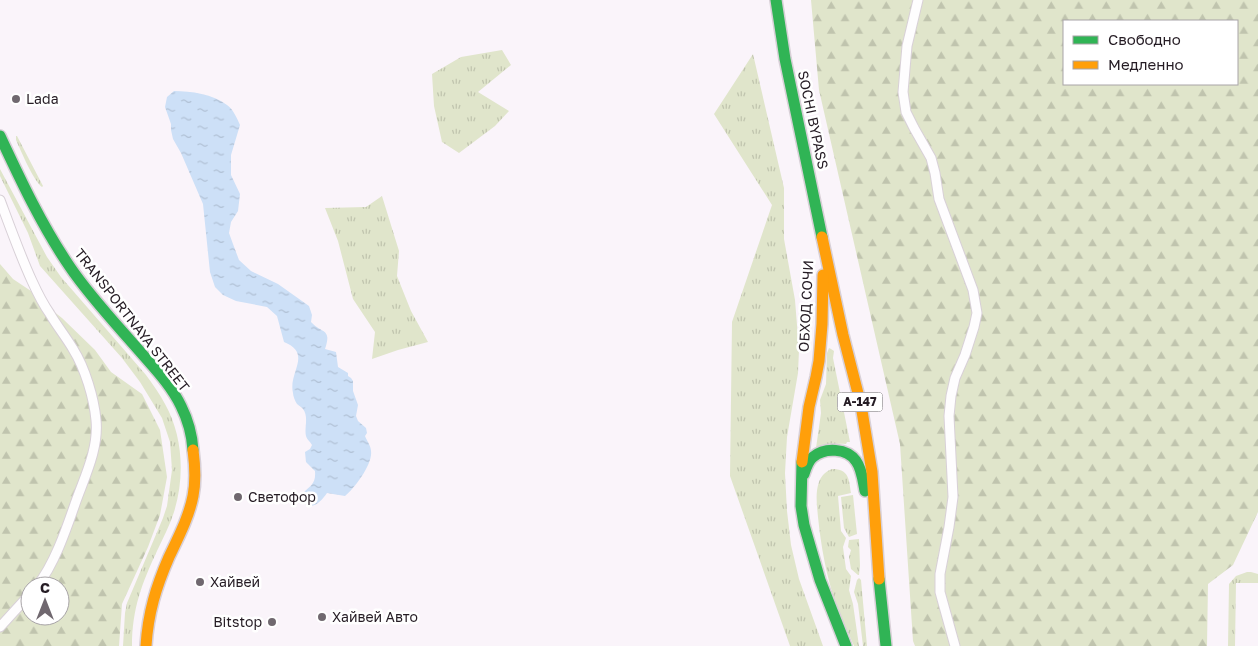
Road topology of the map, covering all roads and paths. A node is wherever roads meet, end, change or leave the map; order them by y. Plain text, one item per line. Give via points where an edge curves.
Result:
1 (776, 0) edge
2 (918, 0) edge
3 (0, 136) edge
4 (0, 200) edge
5 (824, 246) junction
6 (801, 483) junction
7 (877, 562) junction
8 (44, 576) edge
9 (20, 605) edge
10 (0, 627) edge
11 (146, 646) edge
12 (846, 646) edge
13 (886, 646) edge
14 (955, 646) edge

1 - 5 main road, SOCHI BYPASS / А-147 via 784,59
2 - 14 street via 907,46 906,112 931,158 939,199 974,290 977,313 951,396 949,416 953,497 940,592
3 - 11 main road, TRANSPORTNAYA STREET via 59,250 89,292 156,369 176,398 191,435 194,461 191,506 153,596
4 - 8 street via 32,281 83,368 96,420 95,445
5 - 6 main road, ОБХОД СОЧИ / А-147 via 822,335 804,444
5 - 7 main road, ОБХОД СОЧИ / А-147 via 861,405 872,472
6 - 7 main road, А-147 via 807,464 815,456 838,450 855,460 862,473
6 - 12 main road, ОБХОД СОЧИ / А-147 via 804,523 814,563
7 - 13 main road, ОБХОД СОЧИ / А-147
9 - 10 street

